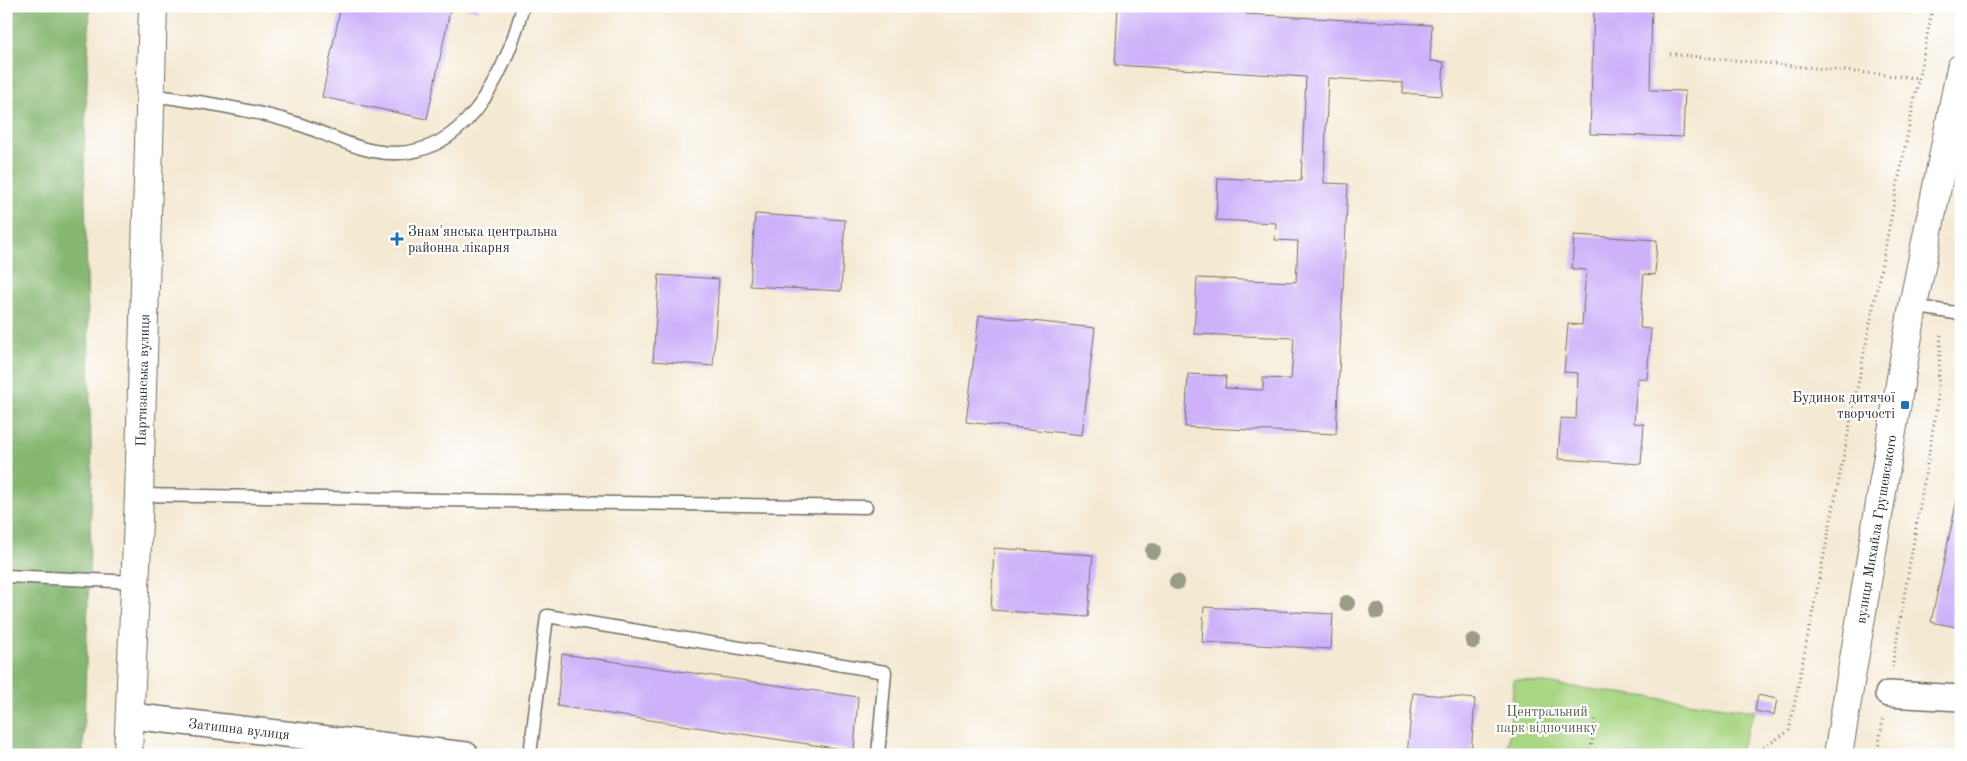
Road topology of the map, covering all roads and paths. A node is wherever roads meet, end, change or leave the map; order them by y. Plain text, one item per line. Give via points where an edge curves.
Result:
1 (154, 6) edge
2 (523, 6) edge
3 (1933, 6) edge
4 (1670, 54) dead end
5 (1961, 68) edge
6 (1918, 78) junction
7 (151, 95) junction
8 (1913, 306) junction
9 (1942, 310) junction
10 (1961, 314) edge
11 (139, 495) junction
12 (866, 507) dead end
13 (6, 576) edge
14 (136, 582) junction
15 (1892, 668) dead end
16 (1888, 694) dead end
17 (1961, 698) edge
18 (131, 716) junction
19 (1595, 718) dead end
20 (1882, 722) dead end
21 (128, 755) edge
22 (466, 755) edge
23 (530, 755) edge
24 (878, 755) edge
25 (1590, 755) edge
26 (1751, 755) edge
27 (1838, 755) edge
28 (1877, 755) edge

1 - 7 street, Партизанська вулиця
2 - 7 lane via 493,86 475,113 440,142 419,150 374,151 270,115
3 - 6 path
4 - 6 path
5 - 8 street, вулиця Михайла Грушевського
6 - 26 path via 1789,731
7 - 11 street, Партизанська вулиця
8 - 9 lane
8 - 27 street, вулиця Михайла Грушевського
9 - 10 lane
9 - 15 path via 1937,406
11 - 12 lane
11 - 14 street, Партизанська вулиця
13 - 14 lane
14 - 18 street, Партизанська вулиця
16 - 17 street
18 - 21 street, Партизанська вулиця
18 - 22 street, Затишна вулиця
19 - 25 path
20 - 28 path
23 - 24 lane via 546,616 885,672

